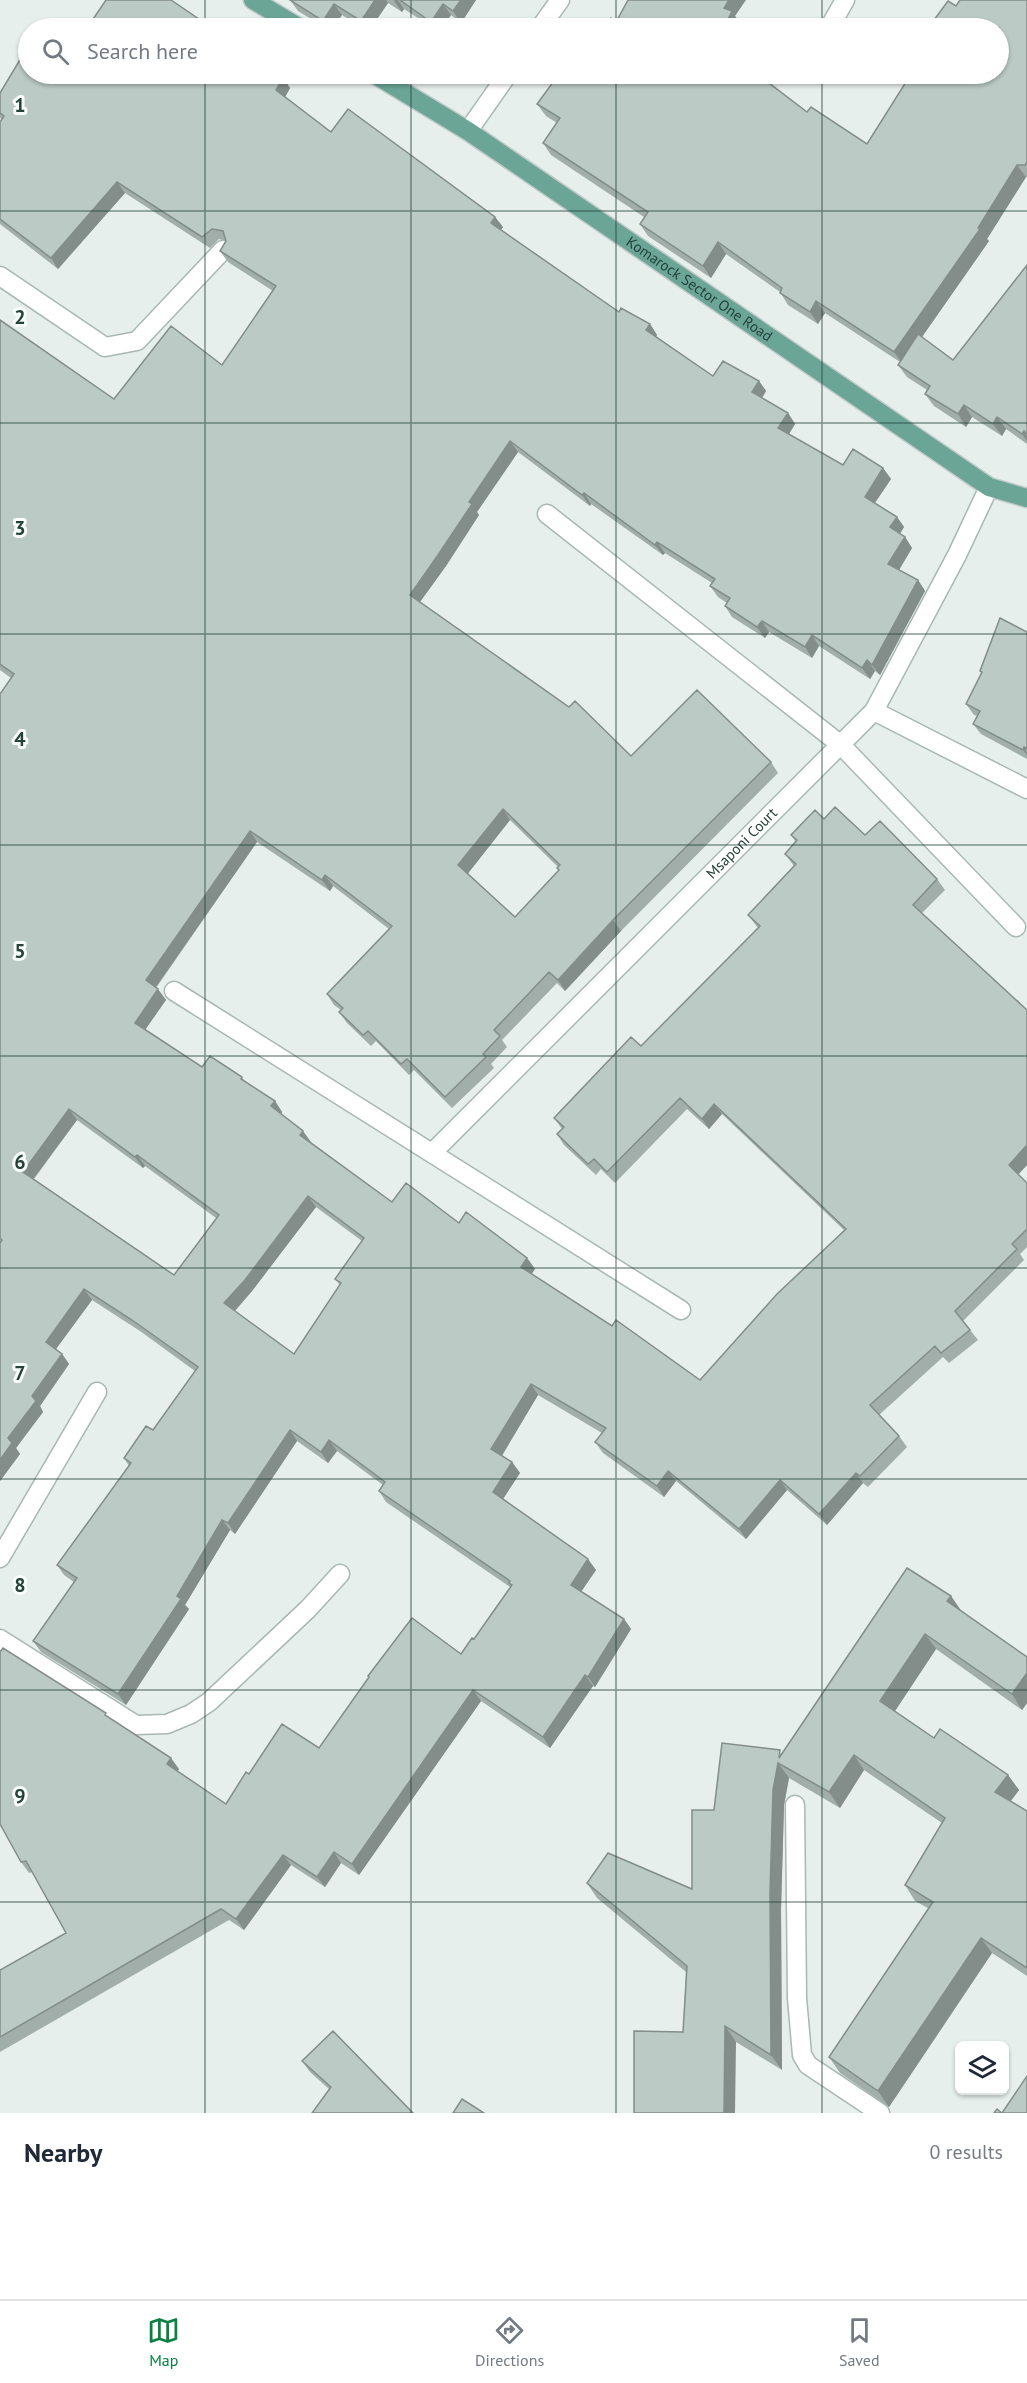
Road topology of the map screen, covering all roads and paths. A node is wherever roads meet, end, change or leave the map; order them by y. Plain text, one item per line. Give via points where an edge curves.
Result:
1 (254, 0) edge
2 (560, 0) edge
3 (845, 0) edge
4 (284, 18) edge
5 (547, 18) edge
6 (835, 18) edge
7 (390, 84) edge
8 (501, 84) edge
9 (468, 131) junction
10 (223, 250) edge
11 (0, 276) edge
12 (989, 487) junction
13 (1027, 498) edge
14 (547, 514) dead end
15 (874, 711) junction
16 (842, 745) junction
17 (1027, 789) edge
18 (1016, 927) dead end
19 (174, 991) dead end
20 (432, 1153) junction
21 (681, 1310) dead end
22 (97, 1392) dead end
23 (0, 1558) edge
24 (340, 1574) dead end
25 (0, 1639) edge
26 (795, 1805) dead end
27 (880, 2113) edge

1 - 4 main road
2 - 5 street
3 - 6 street
7 - 9 main road, Komarock Sector One Road
8 - 9 street
9 - 12 main road, Komarock Sector One Road
10 - 11 street via 136,341 105,347
12 - 13 main road, Komarock Sector One Road
12 - 15 street, Msaponi Court
14 - 16 street
15 - 16 street, Msaponi Court
15 - 17 street
16 - 18 street
16 - 20 street, Msaponi Court
19 - 20 street
20 - 21 street
22 - 23 street
24 - 25 street via 309,1609 209,1702 167,1724 136,1725
26 - 27 street via 797,1998 802,2055 808,2065

